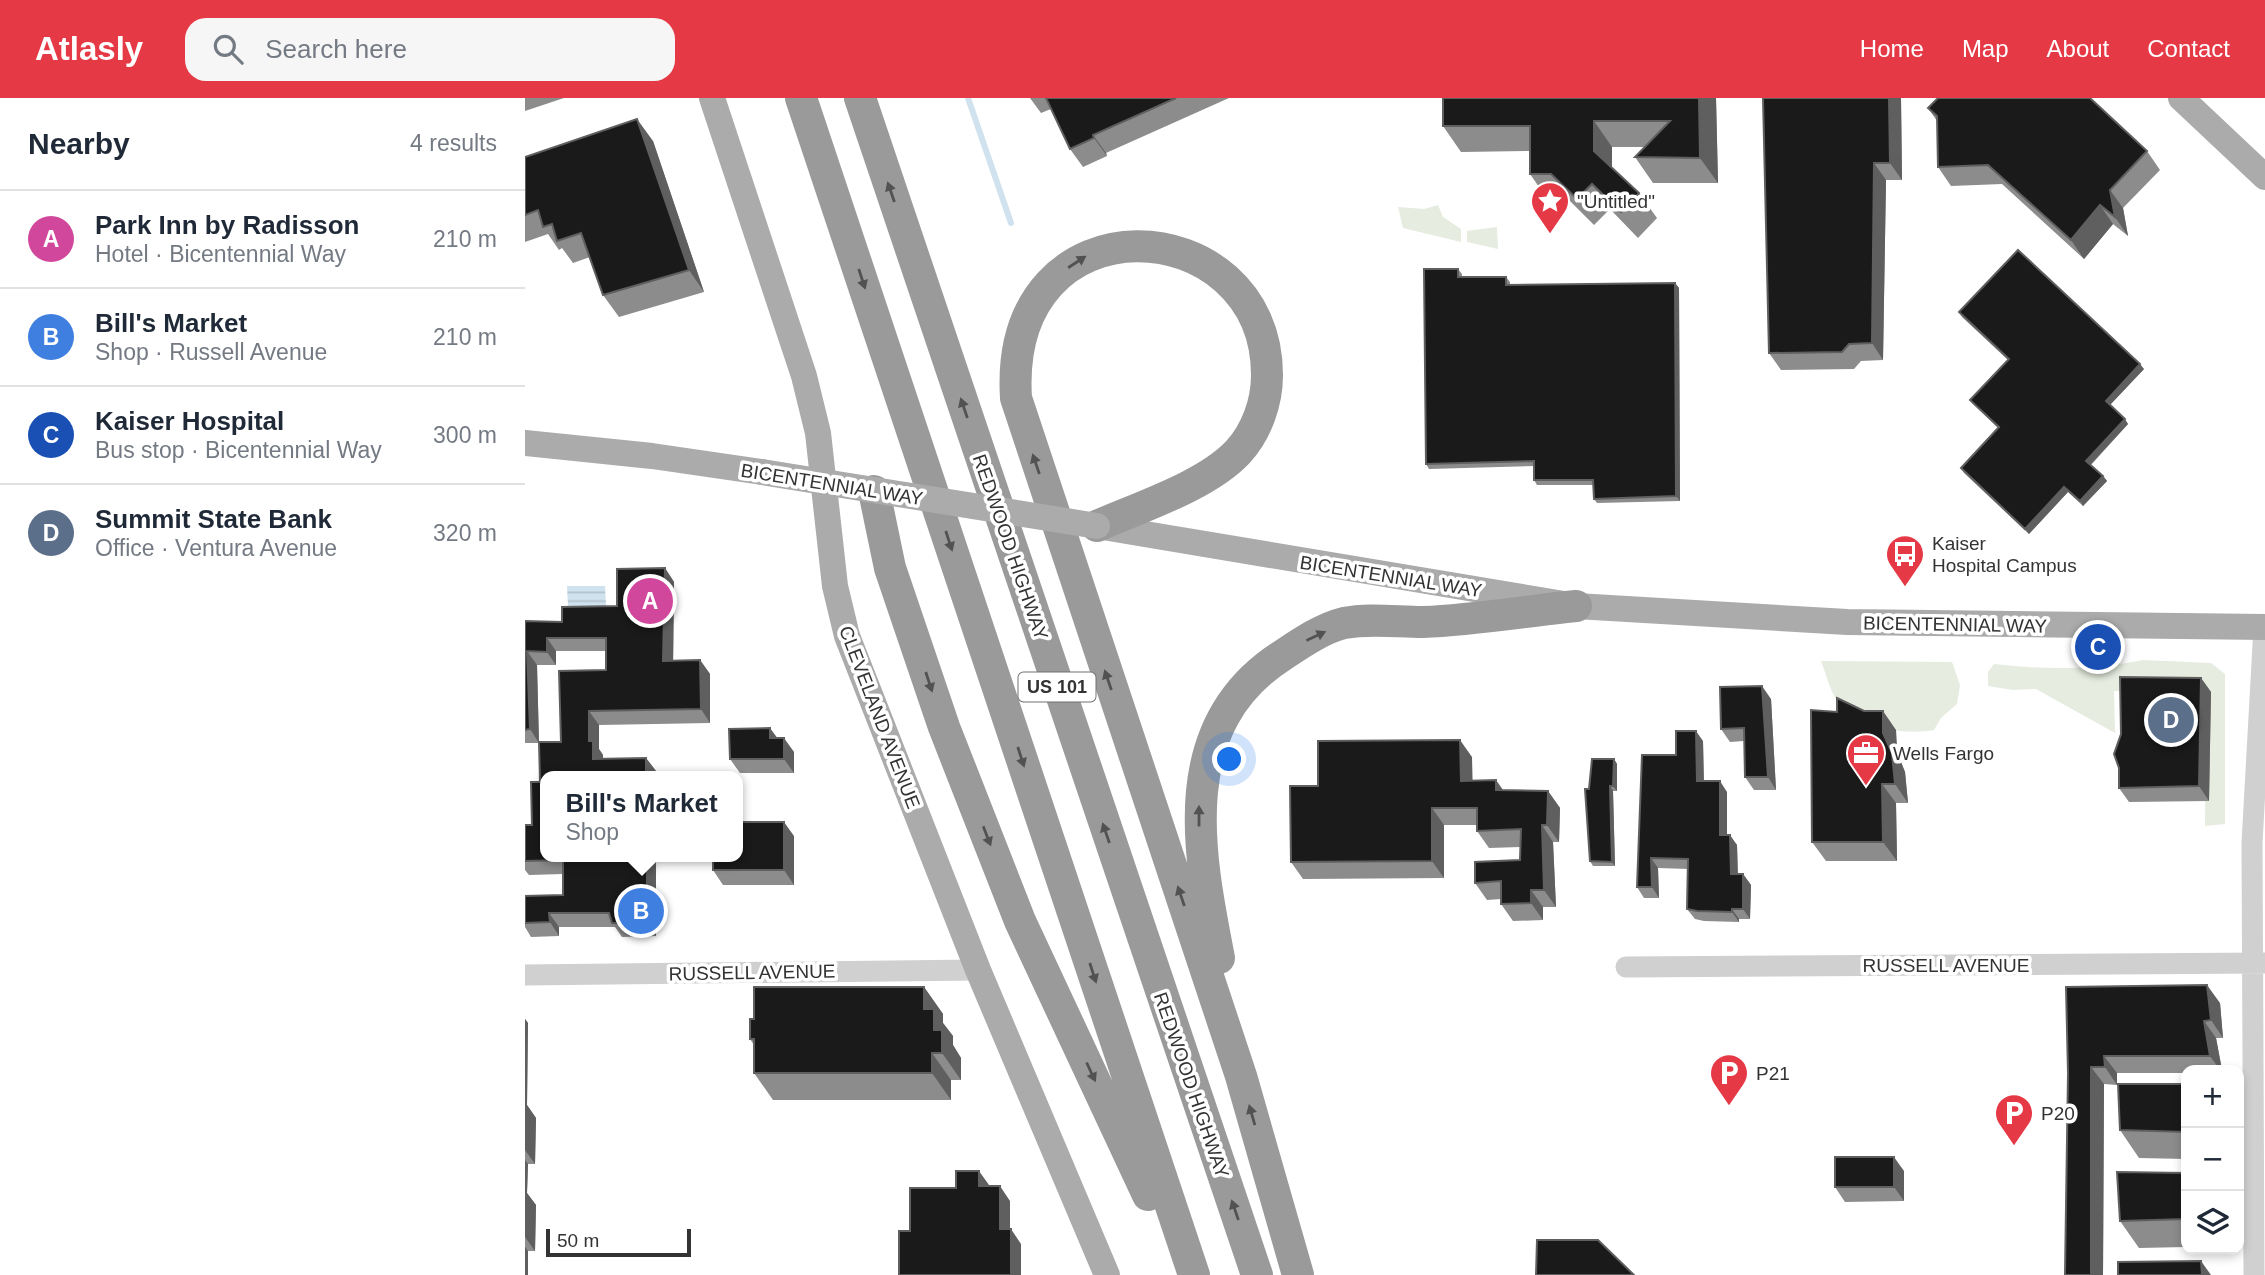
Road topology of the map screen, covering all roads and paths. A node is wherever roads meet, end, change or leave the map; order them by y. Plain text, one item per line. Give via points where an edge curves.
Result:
1 (712, 98) edge
2 (801, 98) edge
3 (860, 98) edge
4 (2181, 98) edge
5 (2265, 177) edge
6 (525, 443) edge
7 (874, 491) junction
8 (1097, 526) junction
9 (1576, 606) junction
10 (2265, 627) edge
11 (2259, 963) edge
12 (1626, 967) dead end
13 (978, 970) junction
14 (525, 975) edge
15 (1241, 1076) junction
16 (1107, 1275) edge
17 (1181, 1275) edge
18 (1194, 1275) edge
19 (1257, 1275) edge
20 (1298, 1275) edge
21 (2254, 1275) edge

1 - 13 main road, CLEVELAND AVENUE via 804,376 818,433 835,586 847,636
2 -> 18 highway, US 101
19 -> 3 highway, REDWOOD HIGHWAY / US 101
4 - 5 main road
6 - 7 main road, BICENTENNIAL WAY, bridge via 652,456
7 - 8 main road, BICENTENNIAL WAY, bridge
7 -> 17 highway via 890,568 944,727 1020,921 1129,1152
8 - 9 main road, BICENTENNIAL WAY
15 -> 8 highway via 1016,398 1013,365 1020,330 1059,274 1086,256 1116,246 1182,252 1232,287 1251,313 1265,339 1266,396 1256,426 1238,452 1212,474
9 - 10 main road, BICENTENNIAL WAY via 1847,622
15 -> 9 highway via 1199,839 1206,763 1232,706 1273,661 1343,624 1424,622
10 - 11 street via 2252,844
11 - 12 street, RUSSELL AVENUE
11 - 21 street
13 - 14 street, RUSSELL AVENUE
13 - 16 main road, CLEVELAND AVENUE
20 -> 15 highway

